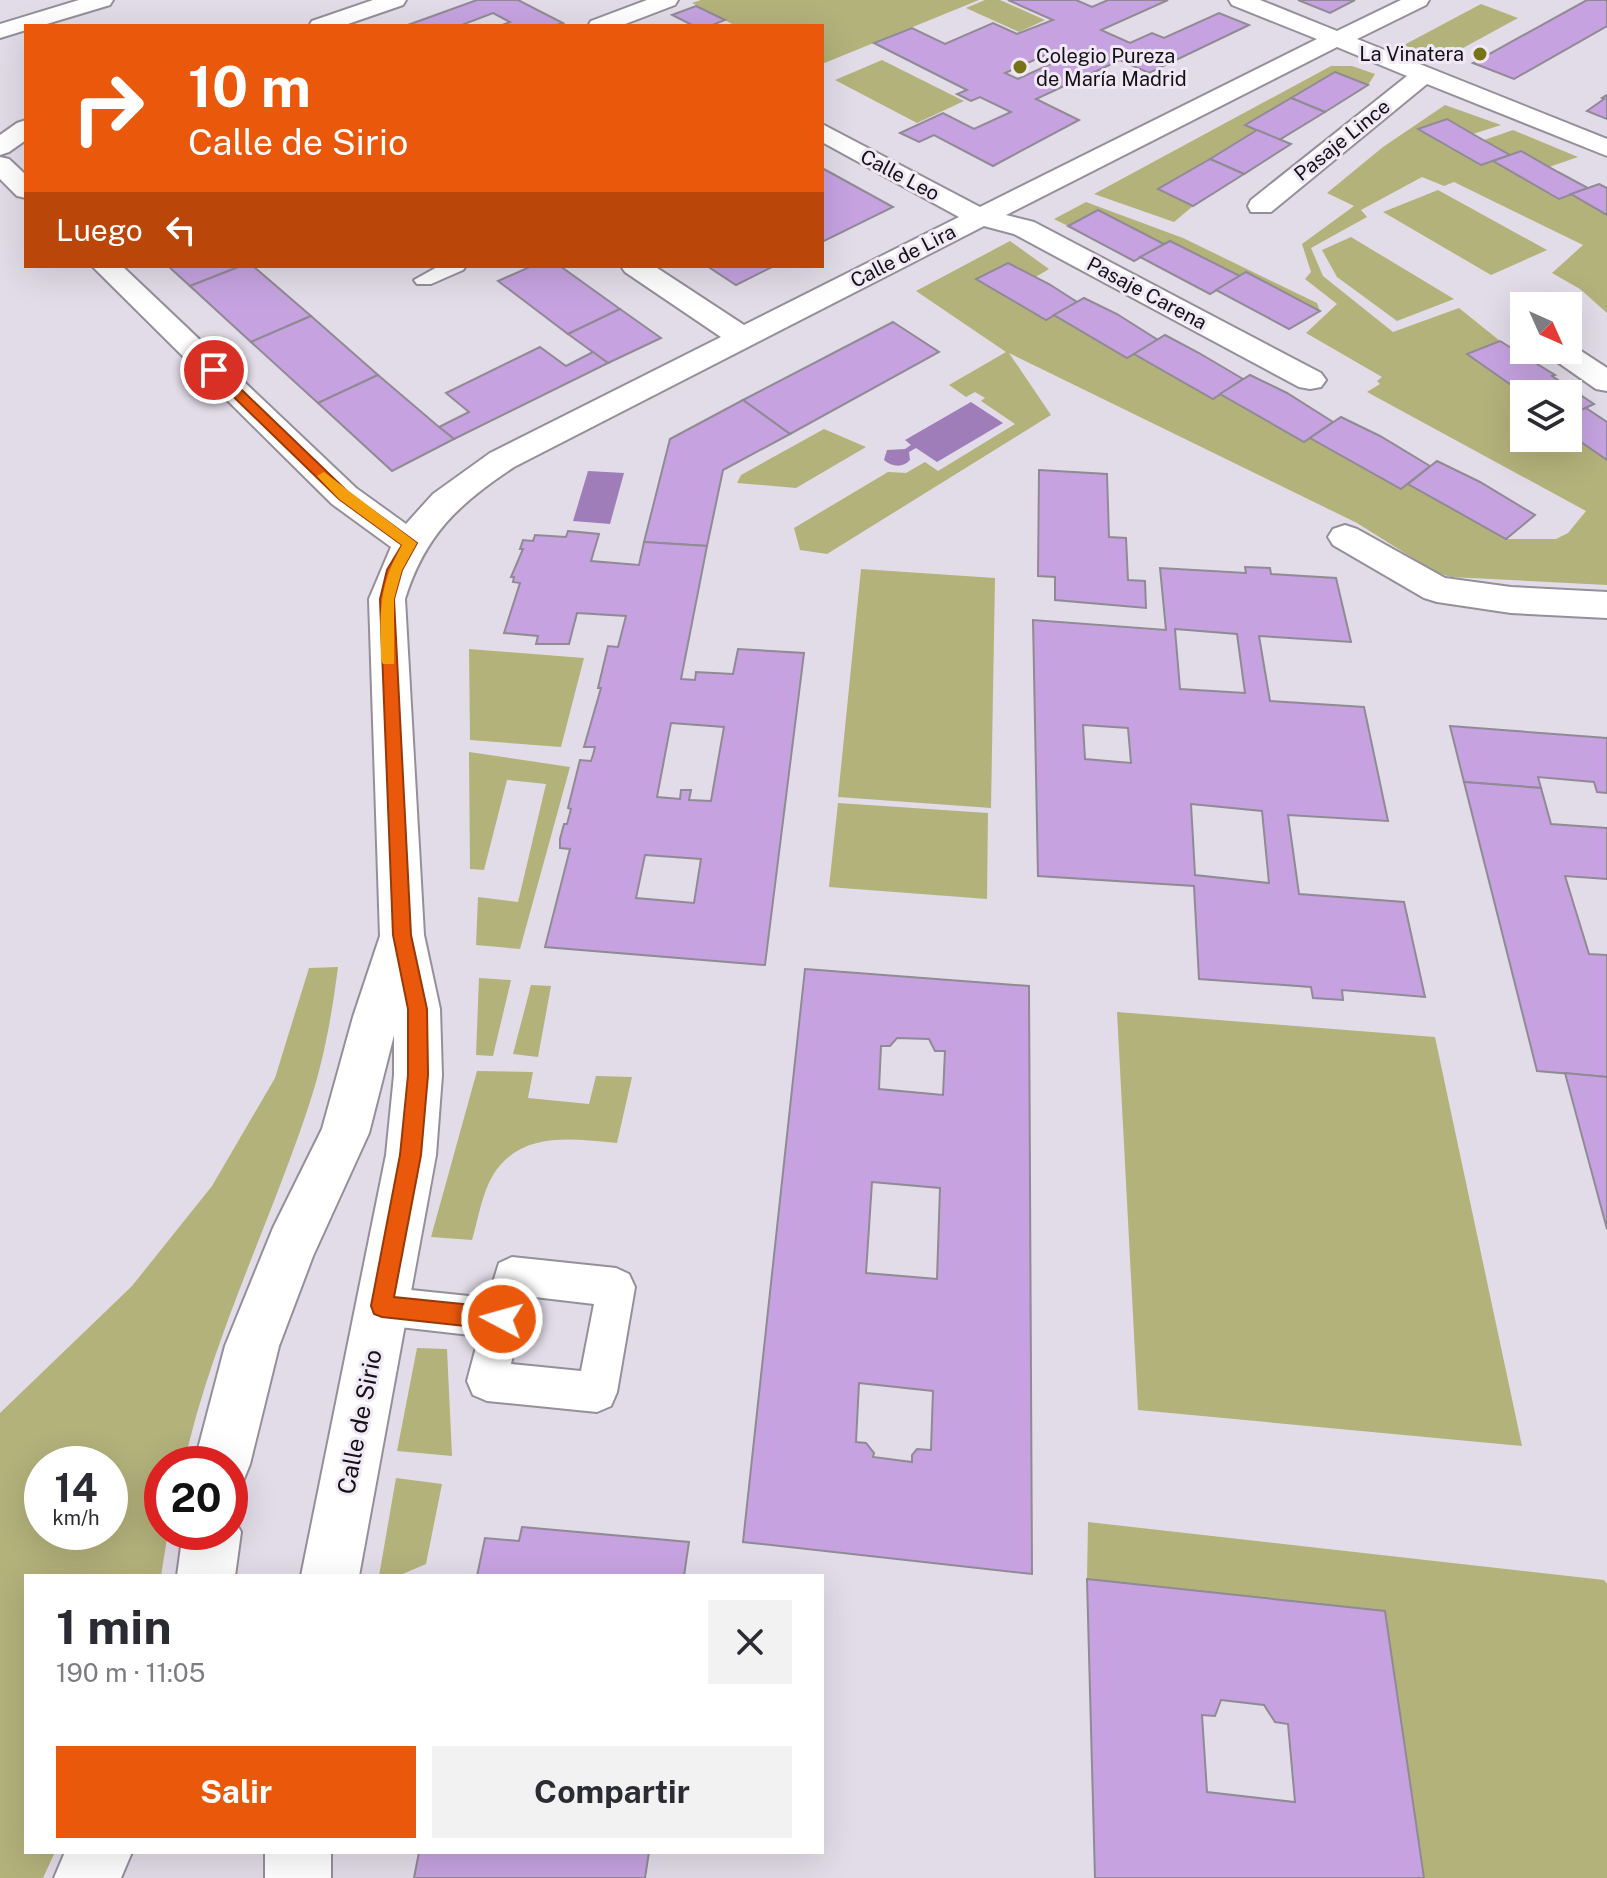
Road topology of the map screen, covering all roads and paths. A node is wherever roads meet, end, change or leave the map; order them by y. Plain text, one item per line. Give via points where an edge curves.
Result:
1 (82, 0) edge
2 (102, 0) edge
3 (395, 0) edge
4 (667, 0) edge
5 (1240, 0) edge
6 (1418, 0) edge
7 (607, 20) edge
8 (0, 23) edge
9 (326, 24) edge
10 (0, 31) edge
11 (1335, 38) junction
12 (1424, 74) junction
13 (24, 129) edge
14 (824, 133) edge
15 (0, 147) edge
16 (1607, 148) edge
17 (0, 165) edge
18 (24, 188) edge
19 (1261, 206) dead end
20 (979, 217) junction
21 (108, 268) edge
22 (451, 268) edge
23 (638, 268) edge
24 (424, 280) dead end
25 (743, 338) junction
26 (1580, 364) edge
27 (1310, 380) dead end
28 (1607, 382) edge
29 (1345, 537) dead end
30 (410, 543) junction
31 (1607, 605) edge
32 (402, 935) junction
33 (382, 1306) junction
34 (502, 1319) dead end
35 (227, 1446) edge
36 (210, 1550) edge
37 (206, 1574) edge
38 (330, 1574) edge
39 (98, 1854) edge
40 (298, 1854) edge
41 (87, 1878) edge
42 (298, 1878) edge

1 - 8 main road
2 - 10 main road
3 - 9 main road
4 - 7 main road
5 - 11 main road
6 - 11 main road, Calle de Lira
11 - 12 main road
11 - 20 main road, Calle de Lira
12 - 16 main road
12 - 19 main road, Pasaje Lince
13 - 15 main road
14 - 20 main road, Calle Leo
17 - 18 main road
20 - 25 main road, Calle de Lira
20 - 27 main road, Pasaje Carena via 1024,228
21 - 30 main road via 344,496
22 - 24 lane
23 - 25 main road
25 - 30 main road, Calle de Lira via 502,460 431,514
26 - 28 main road
29 - 31 main road via 1437,589 1511,600
30 - 32 main road, Calle de Sirio via 387,599
32 - 33 main road, Calle de Sirio via 417,1009 418,1075 411,1155
32 - 35 main road, Calle de Sirio via 345,1133 291,1246 252,1346
33 - 34 lane
33 - 38 main road, Calle de Sirio
36 - 37 main road
39 - 41 main road
40 - 42 main road

